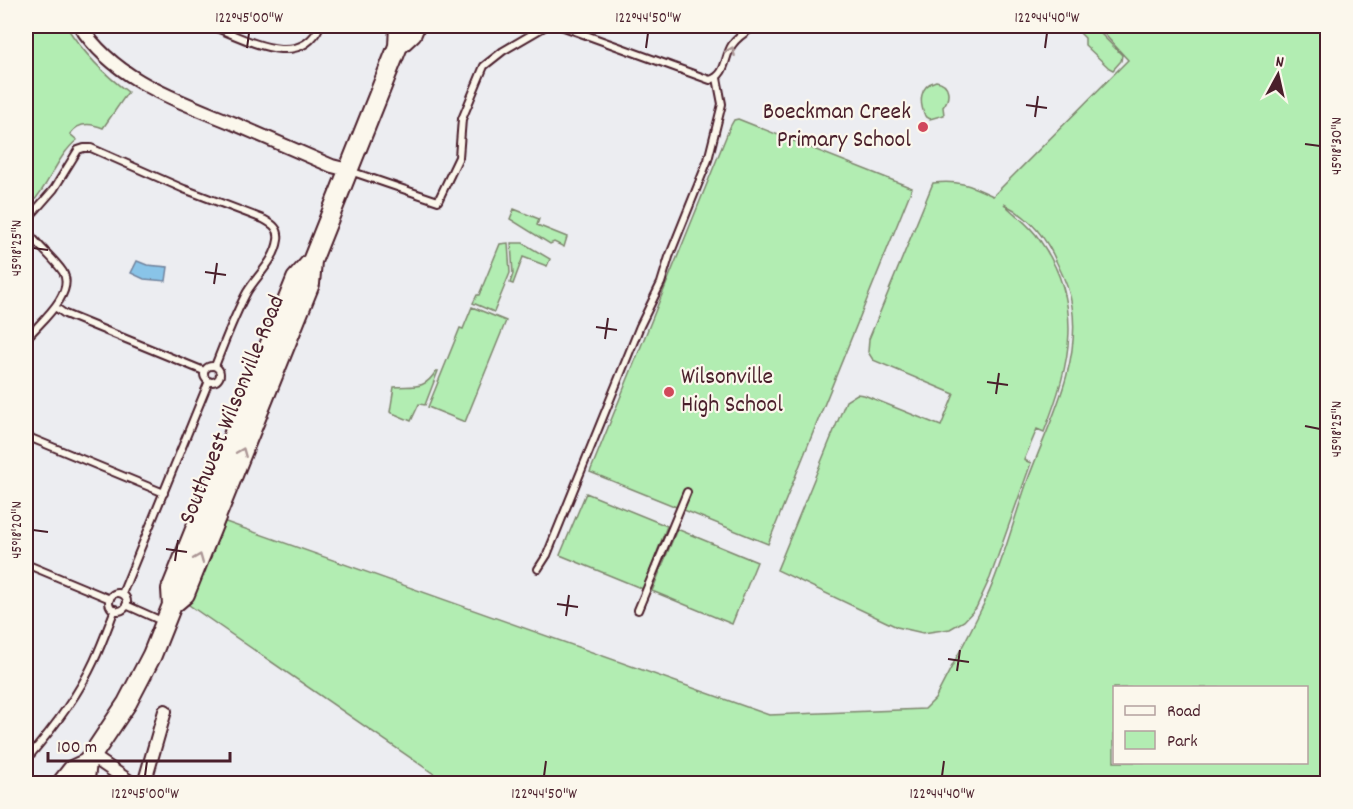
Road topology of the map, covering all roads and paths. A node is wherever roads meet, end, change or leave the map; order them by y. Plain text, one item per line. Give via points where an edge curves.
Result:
1 (80, 26) edge
2 (211, 26) edge
3 (320, 26) edge
4 (399, 26) edge
5 (414, 26) edge
6 (546, 26) edge
7 (561, 26) edge
8 (755, 26) edge
9 (398, 46) junction
10 (717, 78) junction
11 (348, 170) junction
12 (26, 220) edge
13 (26, 230) edge
14 (55, 308) junction
15 (26, 339) edge
16 (215, 366) junction
17 (204, 371) junction
18 (209, 381) junction
19 (26, 436) edge
20 (687, 492) dead end
21 (164, 493) junction
22 (26, 564) edge
23 (538, 569) dead end
24 (122, 594) junction
25 (110, 599) junction
26 (126, 605) junction
27 (115, 609) junction
28 (638, 609) dead end
29 (165, 622) junction
30 (165, 711) dead end
31 (90, 759) junction
32 (26, 760) edge
33 (61, 783) edge
34 (80, 783) edge
35 (133, 783) edge
36 (144, 783) edge

1 - 11 street via 95,46 137,81
2 - 3 lane via 279,50 309,41
4 - 9 main road, Southwest Wilsonville Road
5 - 9 main road, Southwest Wilsonville Road
6 - 11 lane via 484,66 462,119 459,157 438,201
7 - 10 lane via 704,79
10 -> 8 lane via 733,44
9 - 11 main road, Southwest Wilsonville Road
10 - 23 lane via 722,104 708,160 657,292
11 - 29 main road, Southwest Wilsonville Road via 312,261 310,284 288,341 184,594 172,605
12 - 16 lane via 54,189 71,158 84,147 274,226 278,241 267,267 246,294
13 - 14 lane via 64,276 63,293
14 - 15 lane
14 - 17 lane
16 - 17 lane
16 - 18 lane via 219,377
17 - 18 lane
18 - 21 lane
19 - 21 lane
20 - 28 lane
21 - 24 lane
22 - 25 lane
24 - 25 lane via 114,594
24 - 26 lane
25 - 27 lane
26 - 27 lane via 122,610
26 - 29 lane
27 - 32 lane via 94,662 75,695
29 - 31 main road, Southwest Wilsonville Road via 134,690
30 - 36 street
31 - 33 main road, Southwest Wilsonville Road via 72,770
31 - 34 main road, Southwest Wilsonville Road
31 - 35 street

